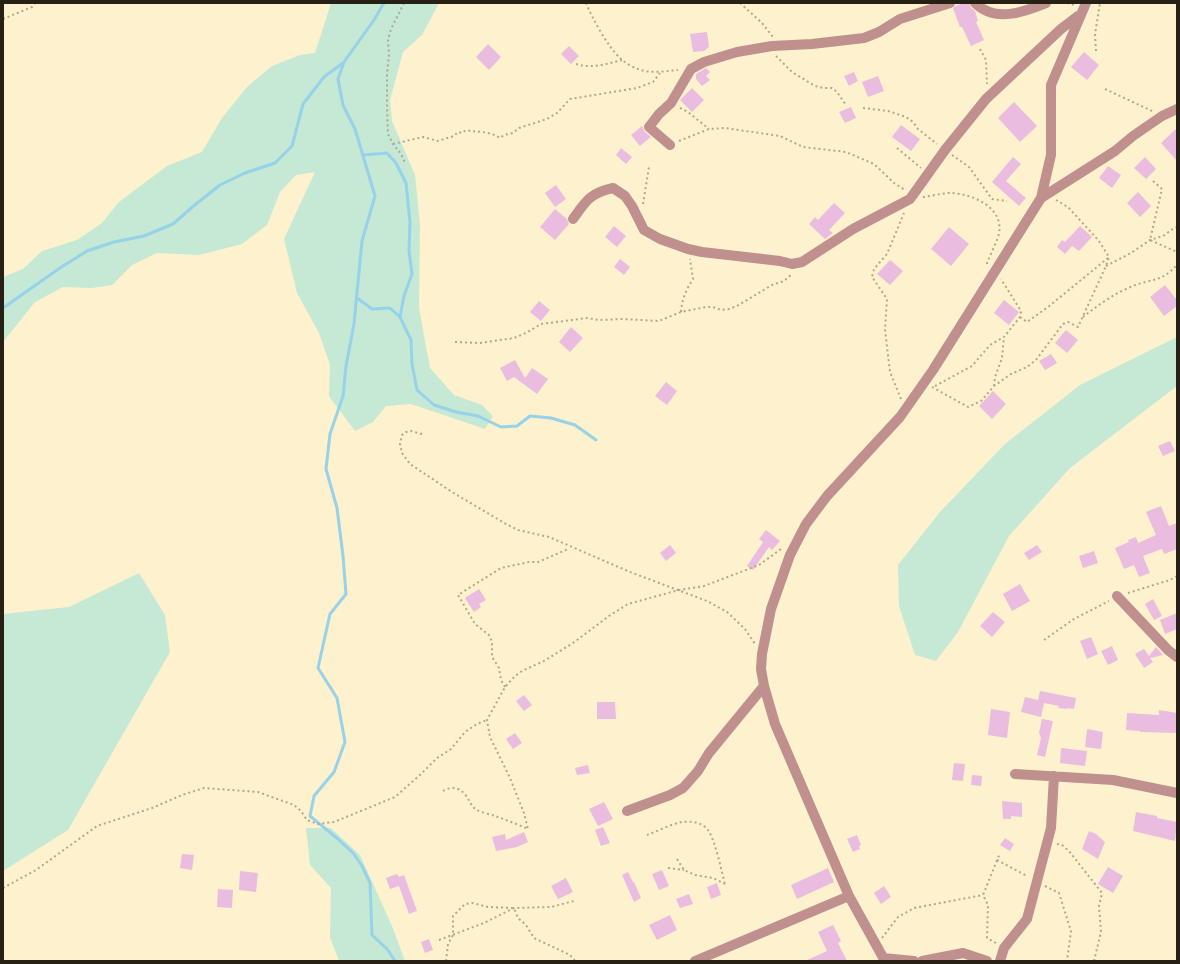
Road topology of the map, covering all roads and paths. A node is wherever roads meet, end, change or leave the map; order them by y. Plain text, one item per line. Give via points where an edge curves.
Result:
1 (35, 3) edge
2 (404, 3) edge
3 (586, 3) edge
4 (740, 3) edge
5 (950, 3) edge
6 (975, 3) edge
7 (1046, 3) edge
8 (1086, 3) edge
9 (1100, 3) edge
10 (1080, 14) junction
11 (3, 19) edge
12 (776, 46) junction
13 (980, 49) dead end
14 (1096, 51) dead end
15 (622, 60) junction
16 (576, 64) dead end
17 (691, 69) junction
18 (660, 73) junction
19 (1105, 89) dead end
20 (990, 94) junction
21 (671, 104) junction
22 (846, 105) dead end
23 (1177, 109) edge
24 (1162, 116) junction
25 (709, 129) junction
26 (393, 144) junction
27 (670, 145) joint
28 (897, 148) dead end
29 (405, 163) dead end
30 (649, 166) dead end
31 (928, 174) junction
32 (1153, 181) dead end
33 (912, 197) junction
34 (1041, 198) junction
35 (643, 206) dead end
36 (573, 220) dead end
37 (1177, 227) edge
38 (1150, 240) junction
39 (688, 249) junction
40 (1177, 252) edge
41 (1109, 257) junction
42 (802, 262) junction
43 (1177, 265) edge
44 (1106, 266) junction
45 (996, 271) junction
46 (681, 312) junction
47 (1020, 317) junction
48 (1082, 318) junction
49 (1004, 337) junction
50 (455, 342) dead end
51 (929, 385) junction
52 (994, 386) junction
53 (905, 409) junction
54 (422, 434) dead end
55 (799, 537) junction
56 (568, 547) junction
57 (1177, 576) edge
58 (679, 590) junction
59 (1117, 596) junction
60 (1044, 640) dead end
61 (762, 654) junction
62 (1177, 657) edge
63 (764, 686) junction
64 (505, 687) junction
65 (487, 720) junction
66 (1015, 774) dead end
67 (1054, 776) junction
68 (443, 791) dead end
69 (1177, 793) edge
70 (627, 811) dead end
71 (647, 835) dead end
72 (1047, 843) junction
73 (1000, 852) dead end
74 (677, 859) dead end
75 (997, 860) junction
76 (668, 868) dead end
77 (684, 870) junction
78 (1037, 882) junction
79 (3, 888) edge
80 (983, 895) junction
81 (849, 896) junction
82 (574, 901) dead end
83 (514, 908) junction
84 (453, 935) junction
85 (439, 940) dead end
86 (876, 946) junction
87 (1004, 948) junction
88 (884, 959) edge
89 (446, 961) edge
90 (575, 961) edge
91 (695, 961) edge
92 (914, 961) edge
93 (922, 961) edge
94 (987, 961) edge
95 (1000, 961) edge
96 (1067, 961) edge
97 (1094, 961) edge

1 - 11 path via 32,7
2 - 26 path via 390,28 388,40 386,109 388,134
3 - 15 path via 590,14
4 - 12 path via 762,23
5 - 12 street via 900,19 864,38
6 - 7 street via 993,14 1016,13
8 - 10 street
9 - 14 path via 1095,34
10 - 20 street
10 - 34 street via 1051,85 1051,155
12 - 17 street via 737,52 704,62
12 - 22 path via 774,53 792,72 815,86 832,88
13 - 20 path via 986,60
15 - 16 path via 595,67
15 - 18 path via 639,70
17 - 18 path
17 - 21 street
18 - 26 path via 653,82 637,88 570,99 557,113 547,119 519,128 500,138 486,132 466,130 438,141 423,138
19 - 24 path
20 - 31 street
21 - 25 path via 688,112
21 - 27 street via 649,127
23 - 24 street
24 - 34 street
25 - 27 path
25 - 33 path via 725,128 780,136 803,147 846,152 874,164
26 - 29 path
28 - 31 path
30 - 35 path
31 - 33 street
32 - 38 path via 1162,189
33 - 42 street via 853,229
33 - 45 path via 950,193 978,199 988,205 999,223 998,237 986,263 989,269
33 - 53 path via 887,254 874,269 872,277 887,299 886,330 890,372
34 - 41 path via 1055,200 1068,207 1099,241
34 - 45 street
36 - 39 street via 593,195 613,188 625,196 644,230
37 - 38 path via 1163,236
38 - 40 path
38 - 44 path
39 - 42 street via 780,260 792,264
39 - 46 path via 693,279 682,301
41 - 44 path
41 - 47 path via 1027,322
42 - 46 path via 784,281 763,289 737,306 721,310 706,307
43 - 48 path via 1162,278 1116,294
44 - 48 path
45 - 47 path via 1021,311
45 - 51 street
46 - 50 path via 659,321 587,318 542,324 514,338 480,343
47 - 49 path
48 - 52 path via 1078,327 1068,322 1063,324 1036,360
49 - 51 path via 990,345 972,366
49 - 52 path via 1002,358
51 - 52 path via 968,407 981,401
51 - 53 street
53 - 55 street via 827,496
54 - 56 path via 411,431 402,435 402,453 410,464 506,524
55 - 58 path via 759,566 704,586
55 - 61 street via 771,608
56 - 58 path
56 - 64 path via 538,562 501,568 458,595 475,624 490,635 492,656
57 - 59 path
58 - 61 path via 727,612 744,629
58 - 64 path via 628,604 573,643 522,671
59 - 60 path via 1074,619
59 - 62 street
61 - 63 street
63 - 70 street via 683,788 670,796
63 - 81 street via 775,724
64 - 65 path
65 - 68 path via 490,737 510,778 528,829 478,810 465,793 457,788
65 - 79 path via 465,732 451,749 437,758 395,797 334,822 318,824 307,820 294,805 258,792 204,788 97,826 36,870
66 - 67 street
67 - 69 street via 1113,780
67 - 72 street via 1051,828
71 - 77 path via 680,822 690,821 697,822 708,830 725,884
72 - 78 street
72 - 97 path via 1062,845 1069,851 1102,893 1099,906 1101,932
73 - 75 path
74 - 77 path
75 - 78 path
75 - 80 path
76 - 77 path
78 - 87 street via 1027,919
78 - 96 path via 1059,894 1071,931
80 - 86 path via 914,908 898,917
80 - 87 path via 988,904 987,938
81 - 86 street
81 - 91 street
82 - 83 path via 551,907
83 - 84 path
83 - 84 path via 465,904 453,916
83 - 90 path via 518,918 534,938 570,955
84 - 85 path
84 - 89 path via 448,944
86 - 88 street
87 - 95 street
88 - 92 street
93 - 94 street via 963,953

